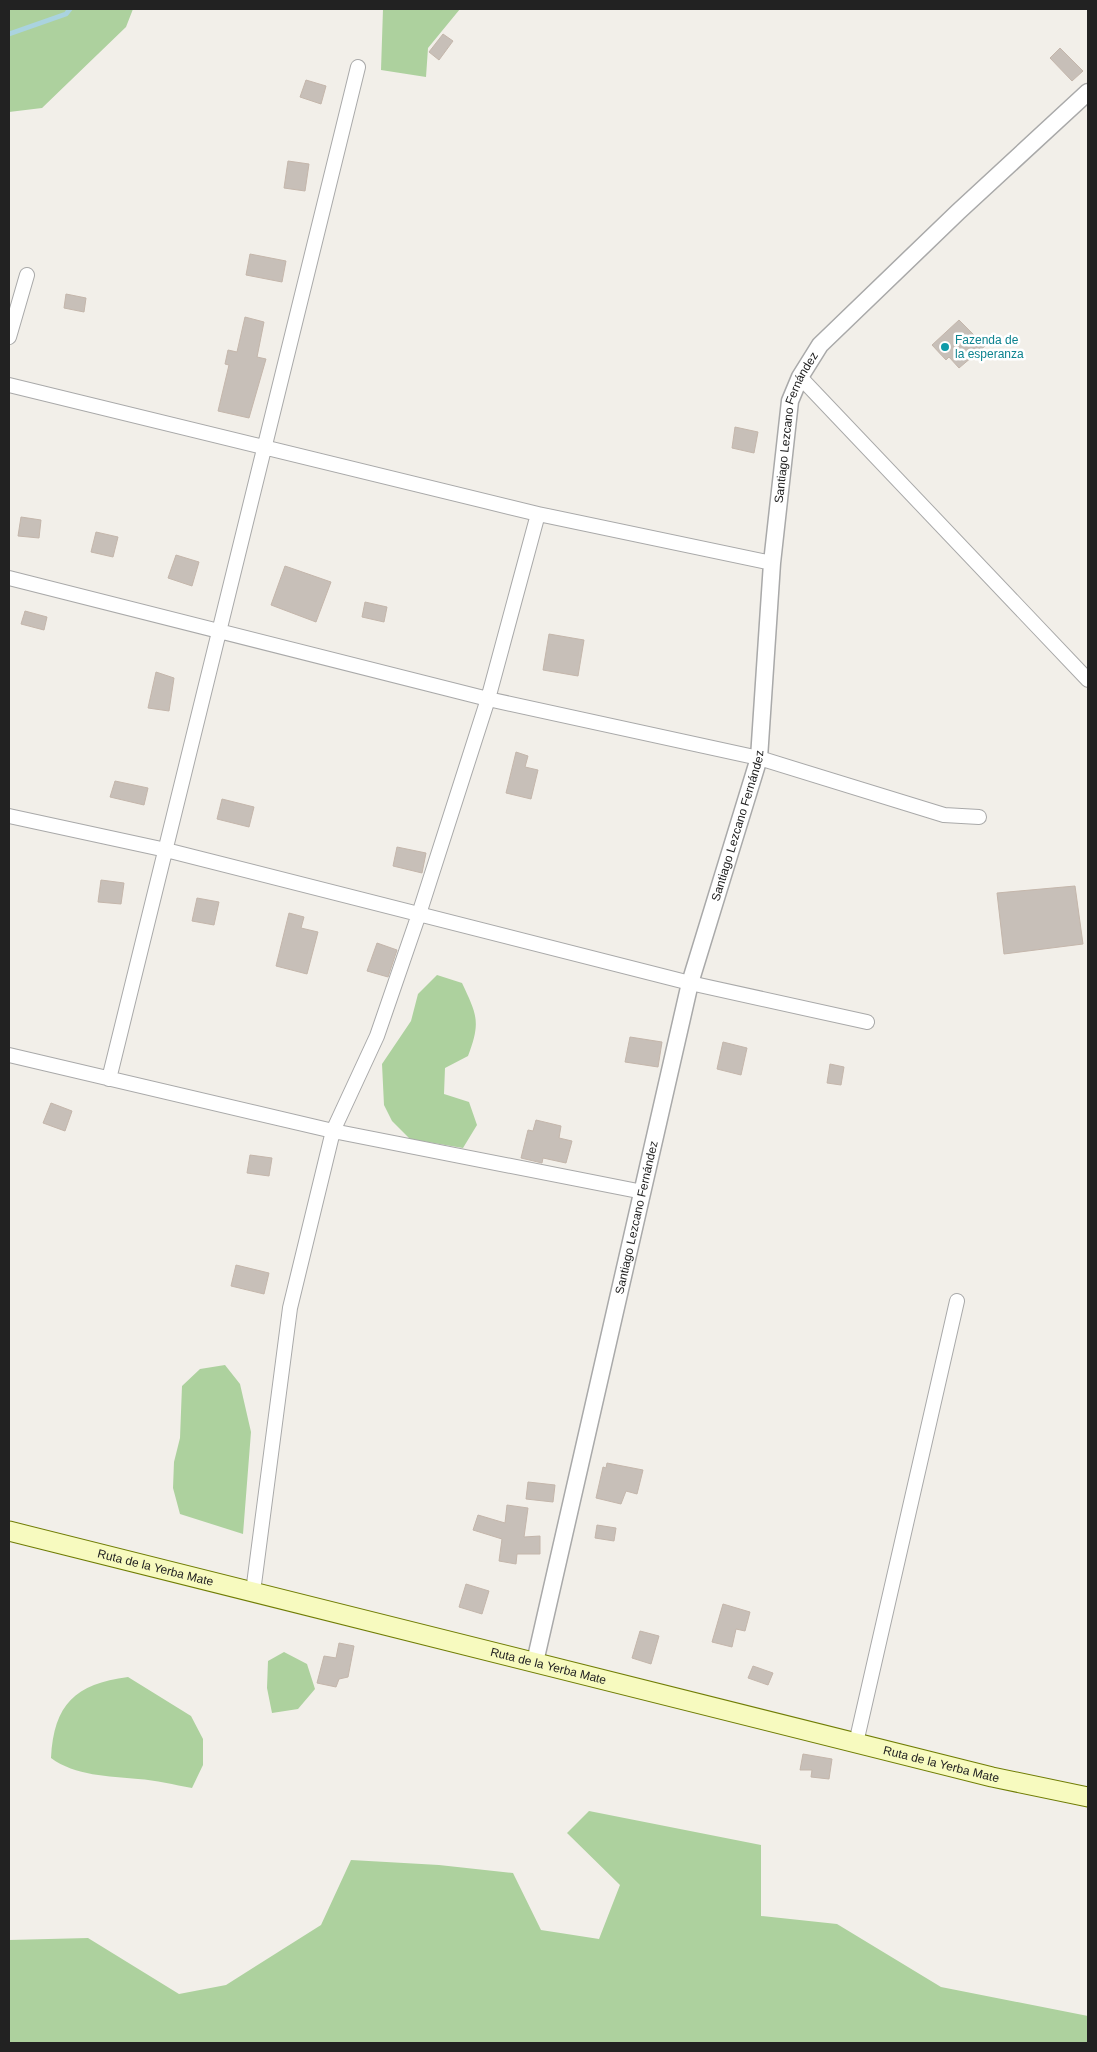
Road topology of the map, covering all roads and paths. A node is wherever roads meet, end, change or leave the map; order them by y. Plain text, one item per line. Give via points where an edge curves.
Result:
1 (358, 67) dead end
2 (1088, 92) edge
3 (27, 275) dead end
4 (9, 337) edge
5 (800, 377) junction
6 (9, 385) edge
7 (264, 447) junction
8 (538, 514) junction
9 (772, 563) junction
10 (9, 578) edge
11 (219, 631) junction
12 (1088, 680) edge
13 (488, 699) junction
14 (759, 758) junction
15 (9, 816) edge
16 (979, 817) dead end
17 (166, 850) junction
18 (419, 914) junction
19 (690, 983) junction
20 (867, 1022) dead end
21 (9, 1055) edge
22 (108, 1079) junction
23 (333, 1131) junction
24 (643, 1192) junction
25 (957, 1301) dead end
26 (9, 1531) edge
27 (253, 1592) junction
28 (535, 1662) junction
29 (856, 1743) junction
30 (1088, 1798) edge

1 - 7 street
2 - 5 street, Santiago Lezcano Fernández via 820,344
3 - 4 street
5 - 9 street, Santiago Lezcano Fernández via 790,402
5 - 12 street
6 - 7 street
7 - 8 street
7 - 11 street
8 - 9 street
8 - 13 street
9 - 14 street, Santiago Lezcano Fernández
10 - 11 street
11 - 13 street
11 - 17 street
13 - 14 street
13 - 18 street
14 - 16 street via 944,815
14 - 19 street, Santiago Lezcano Fernández
15 - 17 street
17 - 18 street
17 - 22 street
18 - 19 street
18 - 23 street via 377,1036
19 - 20 street
19 - 24 street, Santiago Lezcano Fernández
21 - 22 street
22 - 23 street
23 - 24 street
23 - 27 street via 290,1308
24 - 28 street, Santiago Lezcano Fernández
25 - 29 street
26 - 27 main road, Ruta de la Yerba Mate
27 - 28 main road, Ruta de la Yerba Mate
28 - 29 main road, Ruta de la Yerba Mate
29 - 30 main road, Ruta de la Yerba Mate

